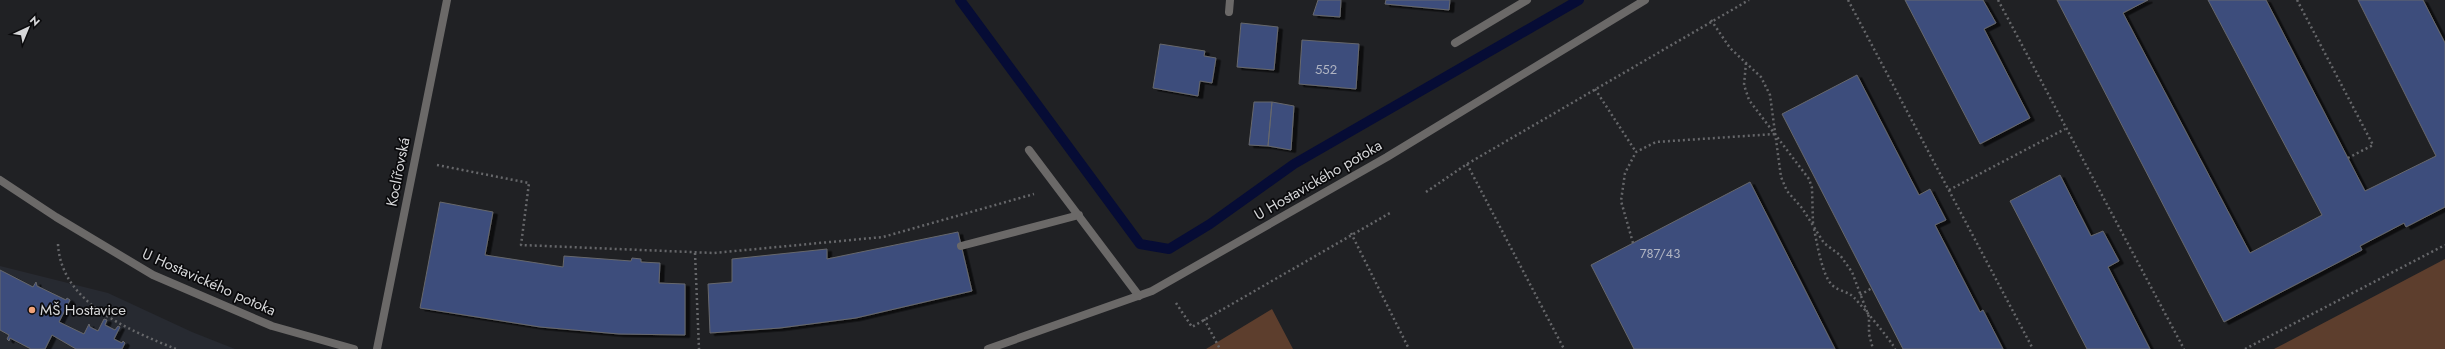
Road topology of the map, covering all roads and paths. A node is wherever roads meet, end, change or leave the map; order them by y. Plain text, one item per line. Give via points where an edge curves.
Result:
1 (447, 0) edge
2 (1230, 0) edge
3 (1527, 0) edge
4 (1645, 0) edge
5 (1749, 0) edge
6 (1848, 0) edge
7 (1998, 0) edge
8 (2297, 0) edge
9 (1229, 12) dead end
10 (1711, 20) junction
11 (1456, 43) dead end
12 (1746, 63) junction
13 (1595, 89) junction
14 (2065, 129) junction
15 (1775, 134) junction
16 (1029, 150) dead end
17 (1636, 152) junction
18 (2348, 158) dead end
19 (415, 160) junction
20 (1467, 164) junction
21 (0, 180) edge
22 (1033, 188) dead end
23 (1949, 190) junction
24 (1426, 192) dead end
25 (1390, 212) dead end
26 (1079, 215) junction
27 (56, 217) junction
28 (1813, 227) junction
29 (1351, 233) junction
30 (1633, 244) dead end
31 (2445, 245) edge
32 (962, 246) dead end
33 (695, 253) junction
34 (1164, 284) junction
35 (1872, 288) dead end
36 (1860, 295) junction
37 (1139, 296) junction
38 (1869, 317) junction
39 (1204, 319) junction
40 (176, 349) edge
41 (354, 349) edge
42 (377, 349) edge
43 (700, 349) edge
44 (988, 349) edge
45 (1220, 349) edge
46 (1409, 349) edge
47 (1564, 349) edge
48 (1873, 349) edge
49 (1895, 349) edge
50 (2033, 349) edge
51 (2184, 349) edge
52 (2245, 349) edge

1 - 19 street, Koclířovská
2 - 9 street
3 - 11 street
4 - 34 street, U Hostavického potoka via 1387,157
5 - 10 path
6 - 23 path
7 - 14 path
8 - 18 path via 2373,145
10 - 12 path via 1730,48
10 - 13 path
12 - 15 path via 1761,77 1770,95
12 - 15 path via 1744,85 1749,100
13 - 17 path
13 - 20 path
14 - 23 path
14 - 51 path
15 - 17 path via 1656,142
15 - 28 path via 1781,177 1787,192
15 - 28 path via 1809,179 1812,188
16 - 26 street
17 - 30 path via 1626,173 1621,201
19 - 33 path via 529,183 521,245
19 - 42 street, Koclířovská
20 - 24 path
20 - 47 path
21 - 27 street, U Hostavického potoka
22 - 33 path via 1037,193 883,237
23 - 50 path
25 - 29 path
26 - 32 street
26 - 37 street
27 - 40 path via 58,253 69,282 98,310 144,336
27 - 41 street, U Hostavického potoka via 153,275 272,326
28 - 36 path via 1824,243 1844,260 1852,272
28 - 38 path via 1825,274 1831,285 1852,295
29 - 39 path
29 - 46 path
31 - 52 path
33 - 43 path
34 - 37 street, U Hostavického potoka
34 - 39 path via 1192,327
35 - 36 path
36 - 38 path
37 - 44 street, U Hostavického potoka
38 - 48 path via 1869,334
38 - 49 path via 1886,333
39 - 45 path

